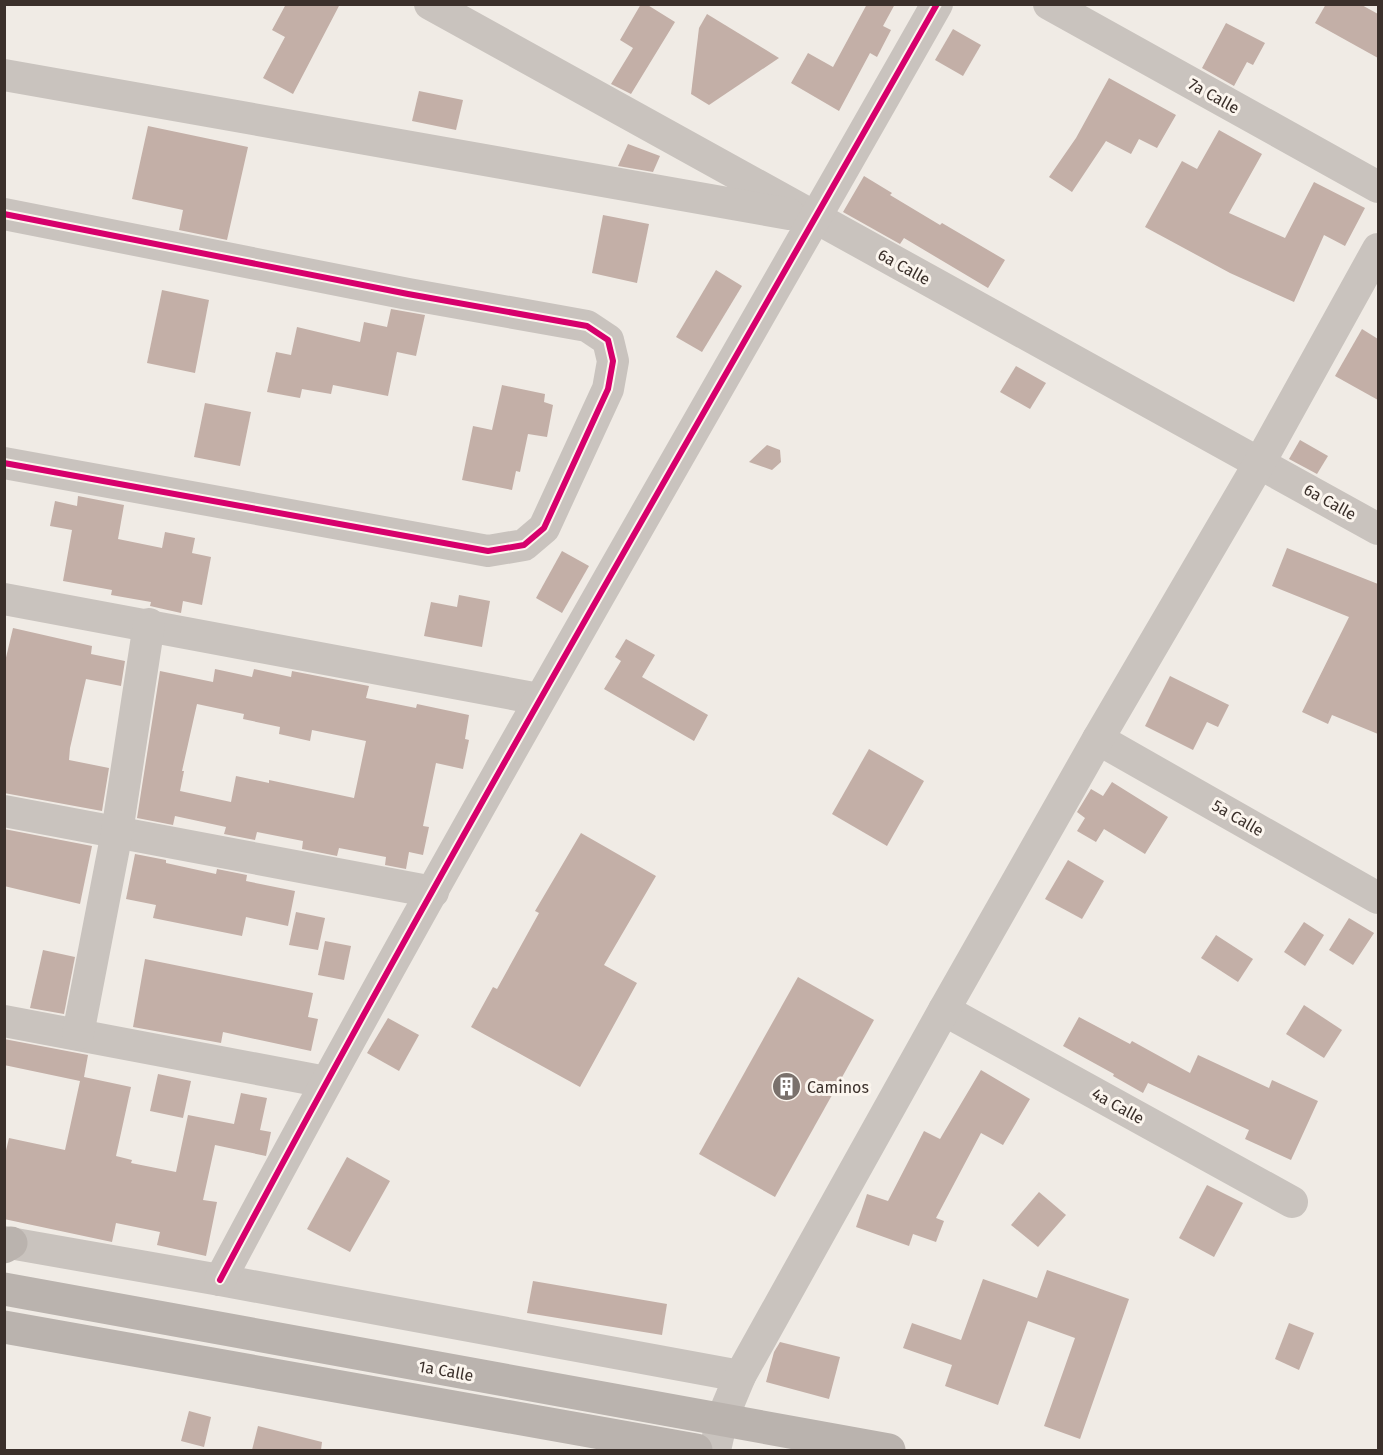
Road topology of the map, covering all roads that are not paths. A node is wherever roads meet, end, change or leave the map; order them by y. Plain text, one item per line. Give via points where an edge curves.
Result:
1 (430, 4) edge
2 (937, 4) edge
3 (1049, 4) edge
4 (4, 75) edge
5 (1378, 187) edge
6 (4, 214) edge
7 (815, 219) junction
8 (1378, 249) edge
9 (1260, 462) junction
10 (4, 463) edge
11 (1378, 530) edge
12 (4, 599) edge
13 (149, 624) junction
14 (539, 699) junction
15 (1098, 739) junction
16 (4, 812) edge
17 (117, 832) junction
18 (433, 892) junction
19 (1378, 898) edge
20 (944, 1010) junction
21 (4, 1021) edge
22 (78, 1034) junction
23 (326, 1082) junction
24 (1292, 1202) dead end
25 (7, 1244) edge
26 (220, 1280) junction
27 (4, 1289) edge
28 (4, 1327) edge
29 (450, 1372) junction
30 (740, 1376) junction
31 (444, 1406) junction
32 (719, 1435) edge
33 (696, 1450) edge
34 (889, 1450) edge

1 - 7 street, 6a Calle
2 - 7 street
3 - 5 street, 7a Calle
4 - 7 street
6 - 10 street via 587,326 608,340 613,361 608,389 544,528 524,545 488,551
7 - 9 street, 6a Calle
7 - 14 street
8 - 9 street
9 - 11 street, 6a Calle
9 - 15 street
12 - 13 street
13 - 14 street
13 - 17 street
14 - 18 street
15 - 19 street, 5a Calle
15 - 20 street
16 - 17 street
17 - 18 street
17 - 22 street
18 - 23 street
20 - 24 street, 4a Calle
20 - 30 street
21 - 22 street
22 - 23 street
23 - 26 street
25 - 26 street
26 - 30 street
27 - 29 main road, 1a Calle
28 - 31 main road
29 - 31 main road
29 - 32 main road, 1a Calle
30 - 32 street
31 - 33 main road
32 - 34 main road, 1a Calle

